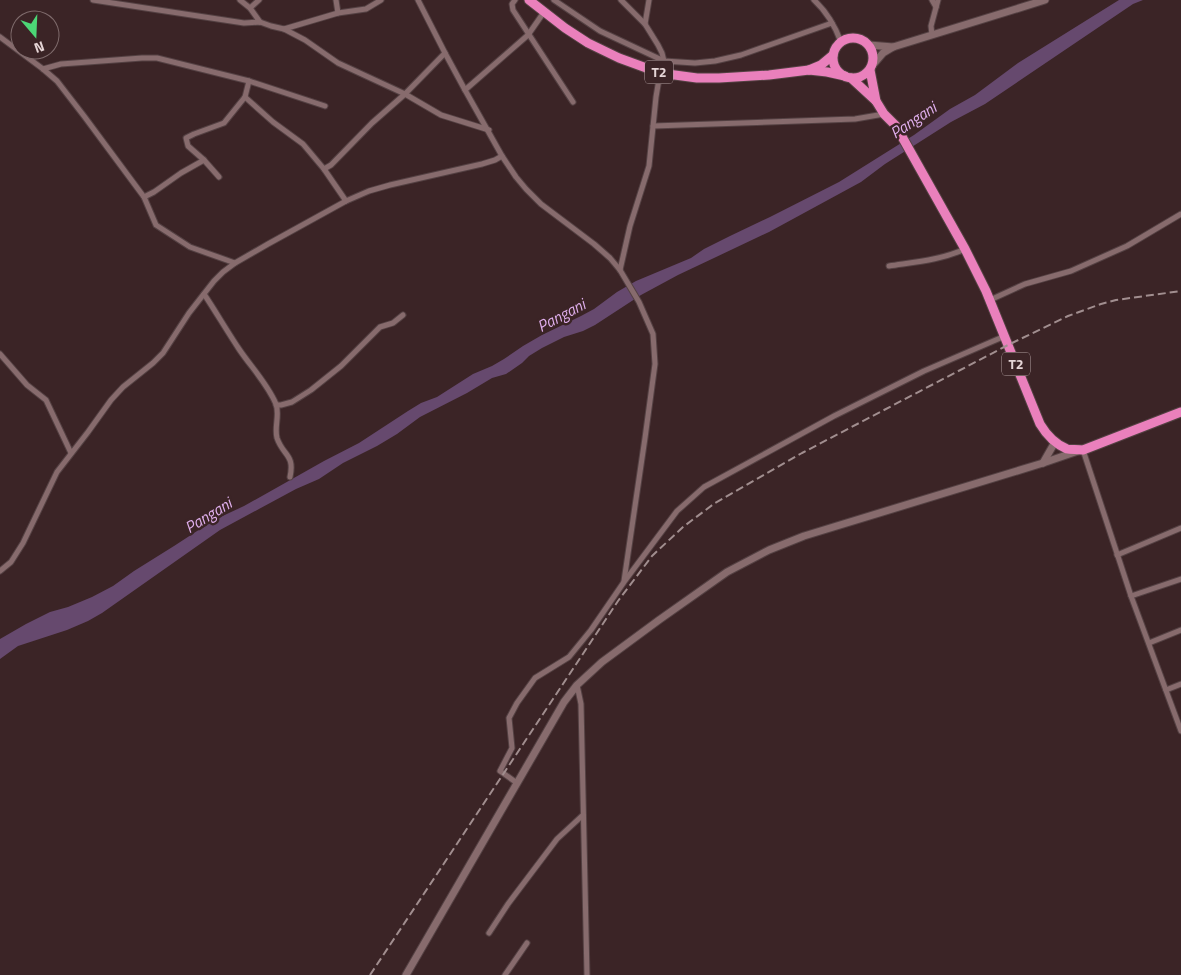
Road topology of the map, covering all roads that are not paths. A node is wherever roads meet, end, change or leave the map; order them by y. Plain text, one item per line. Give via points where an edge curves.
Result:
1 (93, 0) edge
2 (240, 0) edge
3 (260, 0) edge
4 (336, 0) edge
5 (381, 0) edge
6 (418, 0) edge
7 (515, 0) edge
8 (529, 0) edge
9 (554, 0) edge
10 (621, 0) edge
11 (649, 0) edge
12 (814, 0) edge
13 (932, 0) edge
14 (938, 0) edge
15 (1045, 0) edge
16 (936, 7) junction
17 (250, 8) junction
18 (544, 12) junction
19 (338, 13) junction
20 (260, 22) junction
21 (832, 23) junction
22 (645, 24) junction
23 (284, 29) junction
24 (528, 34) junction
25 (932, 35) junction
26 (0, 37) edge
27 (841, 42) junction
28 (869, 45) junction
29 (893, 47) junction
30 (445, 53) junction
31 (833, 55) junction
32 (664, 62) junction
33 (871, 68) junction
34 (43, 69) junction
35 (809, 70) junction
36 (660, 73) junction
37 (848, 77) junction
38 (249, 81) junction
39 (465, 90) junction
40 (405, 94) junction
41 (245, 97) junction
42 (876, 101) junction
43 (573, 102) dead end
44 (325, 106) dead end
45 (884, 114) junction
46 (653, 126) junction
47 (488, 130) junction
48 (502, 156) junction
49 (204, 160) junction
50 (324, 169) junction
51 (219, 177) dead end
52 (144, 197) junction
53 (346, 201) junction
54 (1181, 214) edge
55 (965, 248) junction
56 (235, 263) junction
57 (889, 266) dead end
58 (620, 270) junction
59 (204, 294) junction
60 (990, 300) junction
61 (403, 315) dead end
62 (1005, 336) junction
63 (0, 354) edge
64 (276, 405) junction
65 (1181, 412) edge
66 (1055, 442) junction
67 (1083, 450) junction
68 (71, 453) junction
69 (1043, 463) junction
70 (290, 477) dead end
71 (1181, 528) edge
72 (1117, 554) junction
73 (0, 571) edge
74 (1181, 579) edge
75 (624, 582) junction
76 (1132, 596) junction
77 (1181, 630) edge
78 (1149, 643) junction
79 (1181, 684) edge
80 (577, 685) junction
81 (1166, 690) junction
82 (1181, 731) edge
83 (517, 782) junction
84 (583, 815) junction
85 (489, 933) dead end
86 (527, 943) dead end
87 (406, 975) edge
88 (505, 975) edge
89 (587, 975) edge

1 - 20 street via 244,23
2 - 17 street
3 - 17 street
4 - 19 street
5 - 19 street via 366,9
6 - 30 street
7 - 24 street via 513,10
8 - 18 highway, T2
9 - 32 street via 600,31
10 - 22 street
11 - 22 street
12 - 21 street
13 - 16 street
14 - 16 street
15 - 25 main road
16 - 25 street
17 - 20 street
18 - 24 street
18 - 36 highway, T2 via 588,43
19 - 23 street
20 - 23 street
21 - 27 street
21 - 32 street via 741,55 694,63
22 - 32 street
23 - 40 street via 338,62
24 - 39 street
24 - 43 street
25 - 29 main road
26 - 34 street
27 - 28 highway via 856,38
27 - 31 highway, T2
28 - 29 main road
28 - 33 highway, T2 via 874,60
29 - 33 main road
30 - 39 street
30 - 40 street
31 - 35 highway, T2
31 - 37 highway, T2 via 839,72
32 - 36 street
33 - 37 highway via 861,76
33 - 42 highway, T2
34 - 38 street via 61,64 157,58
34 - 52 street via 63,88
35 - 36 highway, T2 via 719,78
35 - 37 highway, T2
36 - 46 street
37 - 42 highway, T2
38 - 41 street
38 - 44 street
39 - 47 street
40 - 47 street via 441,116
40 - 50 street
41 - 49 street via 224,124 186,138 188,146
41 - 50 street via 303,144
42 - 45 highway, T2
45 - 46 street via 855,120
45 - 55 highway, T2 via 896,126
46 - 58 street via 649,166
47 - 48 street
48 - 53 street via 482,164 369,191
48 - 58 street via 541,204 594,244
49 - 51 street
49 - 52 street
50 - 53 street
52 - 56 street via 156,225 190,247
53 - 56 street
54 - 60 street via 1127,246 1072,271 1025,284
55 - 57 street via 940,258
55 - 60 highway, T2
56 - 59 street
58 - 75 street via 653,334 655,364
59 - 64 street
59 - 68 street via 163,353 122,387
60 - 62 highway, T2
61 - 64 street via 380,327 341,366 311,390 292,402
62 - 66 highway, T2 via 1040,424
62 - 75 street via 924,371 834,416 704,487 677,511
63 - 68 street via 27,385 46,400
64 - 70 street via 277,439 292,464
65 - 67 highway
66 - 67 highway via 1068,449
66 - 69 main road
67 - 69 main road
67 - 72 street
68 - 73 street via 51,483 24,543
69 - 80 main road via 804,536 770,550 727,572 602,662
71 - 72 street
72 - 76 street
74 - 76 street
75 - 83 street via 569,657 535,678 509,718 512,748 500,771
76 - 78 street
77 - 78 street
78 - 81 street
79 - 81 street
80 - 83 main road
80 - 84 street via 581,704
81 - 82 street
83 - 87 main road
84 - 85 street via 556,839
84 - 89 street
86 - 88 street

